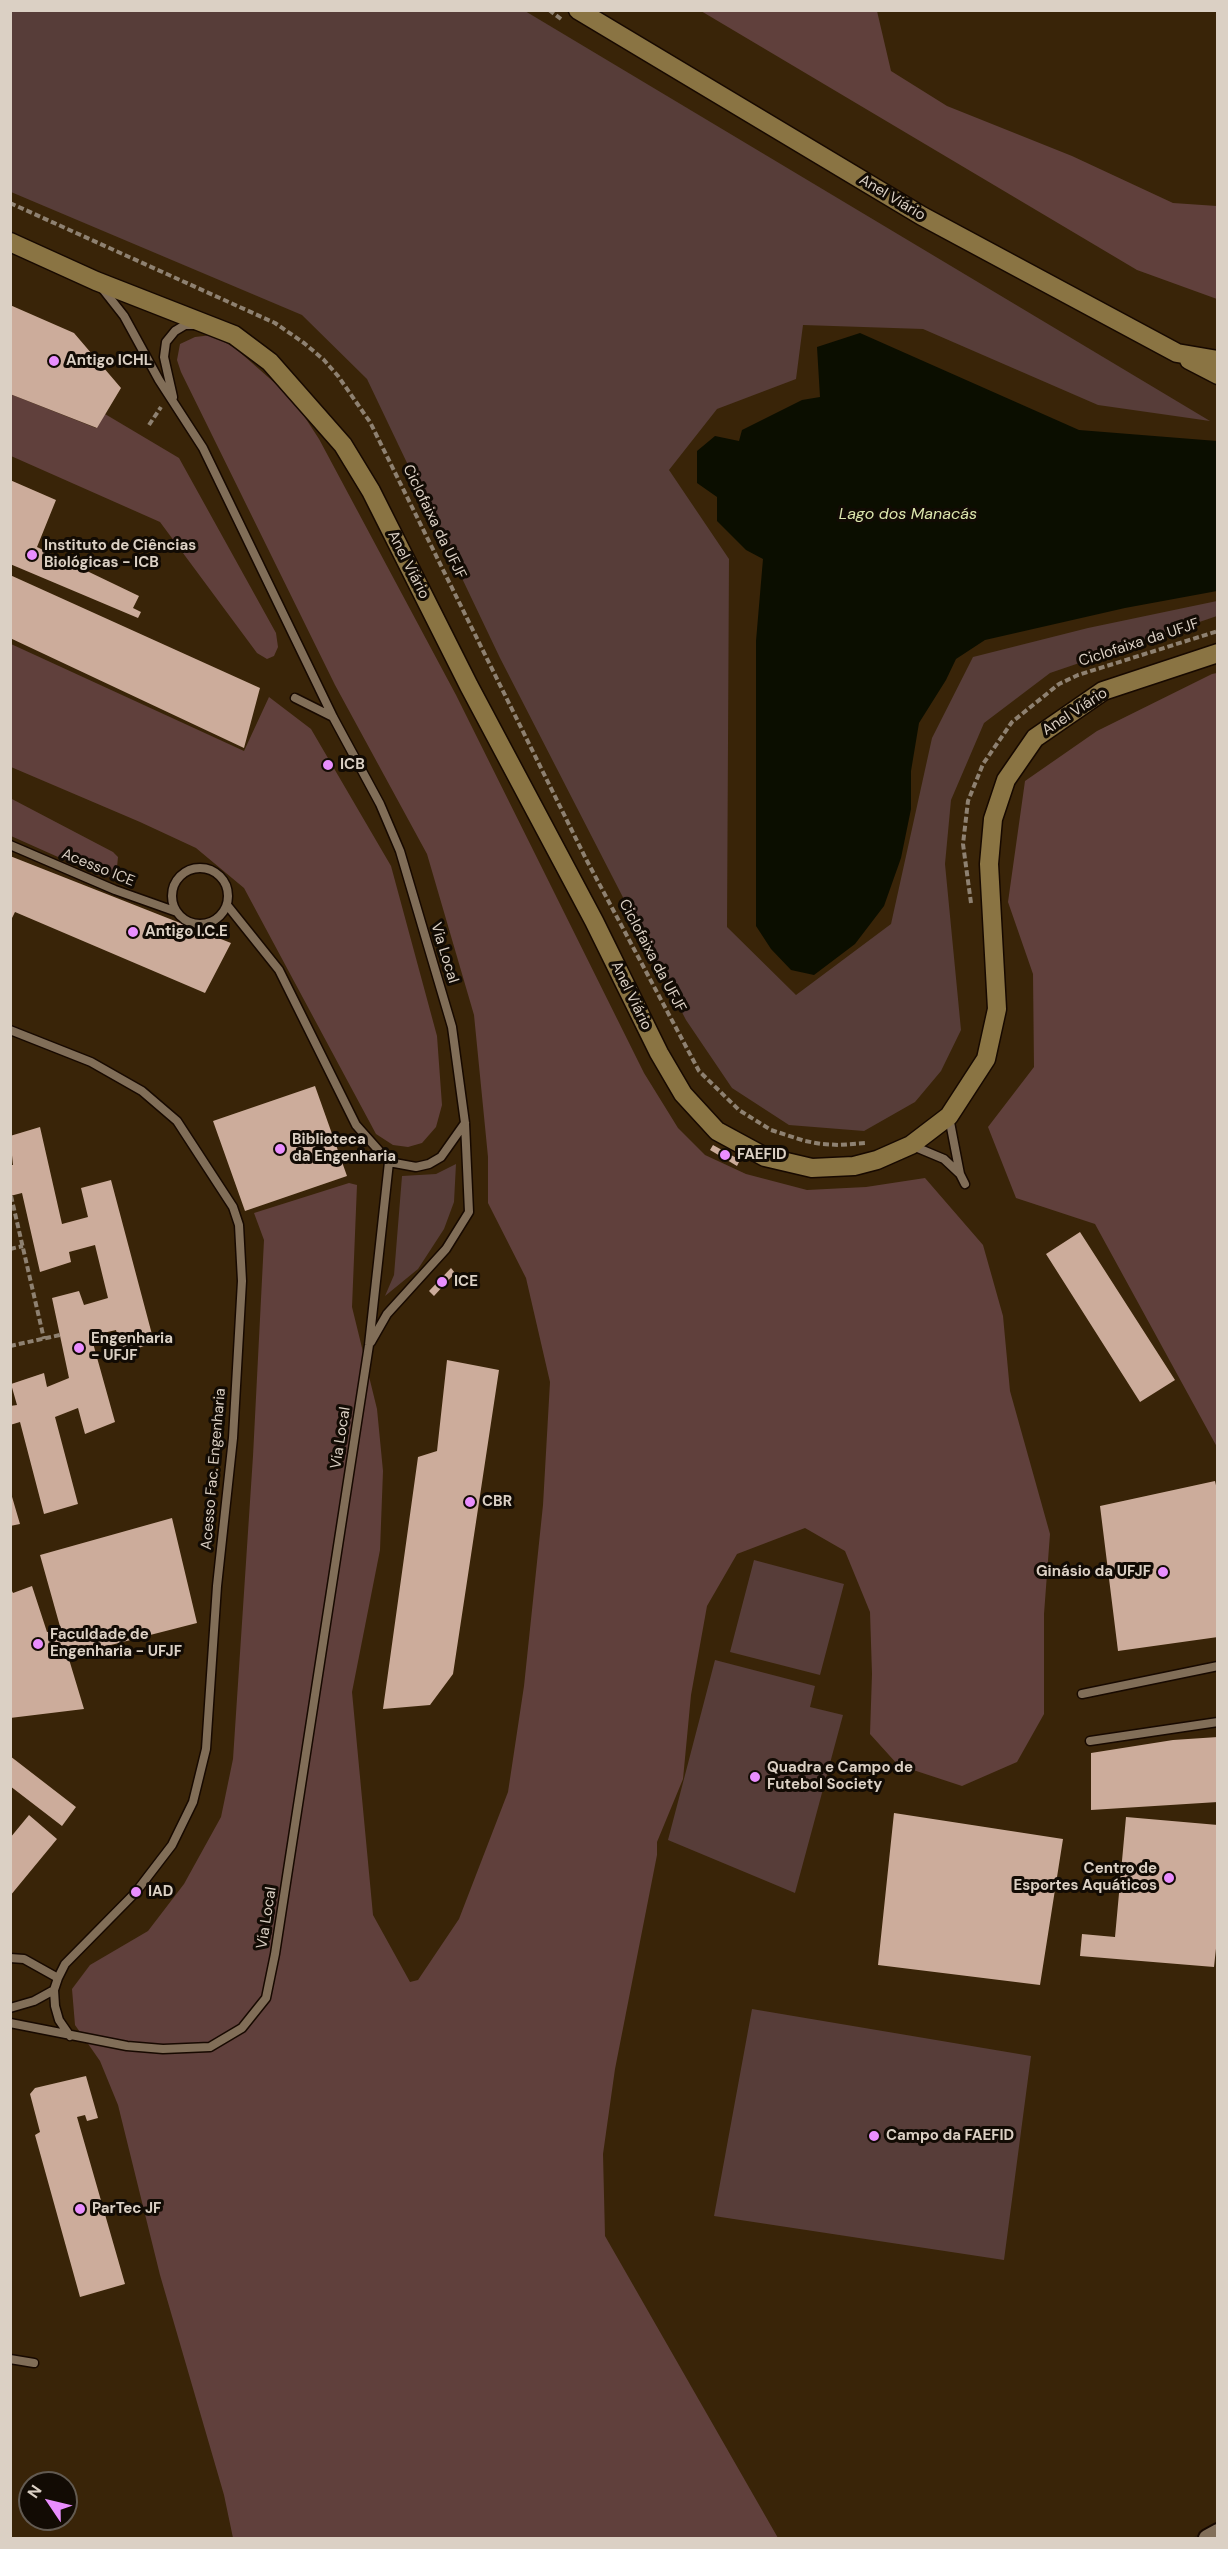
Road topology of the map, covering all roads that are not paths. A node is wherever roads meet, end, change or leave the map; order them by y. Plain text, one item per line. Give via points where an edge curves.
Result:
1 (578, 10) edge
2 (10, 242) edge
3 (96, 281) junction
4 (207, 324) junction
5 (1177, 353) junction
6 (1218, 360) edge
7 (1218, 375) edge
8 (174, 400) junction
9 (1218, 653) edge
10 (295, 698) dead end
11 (333, 717) junction
12 (10, 845) edge
13 (227, 905) junction
14 (177, 912) junction
15 (10, 1030) edge
16 (949, 1116) junction
17 (465, 1123) junction
18 (911, 1145) junction
19 (389, 1162) junction
20 (960, 1174) junction
21 (965, 1184) dead end
22 (369, 1345) junction
23 (1218, 1666) edge
24 (1082, 1694) dead end
25 (1218, 1722) edge
26 (1090, 1741) dead end
27 (10, 1958) edge
28 (58, 1978) junction
29 (54, 1990) junction
30 (10, 2008) edge
31 (10, 2023) edge
32 (70, 2036) junction
33 (10, 2359) edge
34 (34, 2363) dead end

1 - 5 main road, Anel Viário via 922,216
2 - 3 main road, Anel Viário
3 - 4 main road, Anel Viário
3 - 8 lane, Via Local via 124,316
4 - 8 lane via 185,325 166,342 164,357
4 - 18 main road, Anel Viário via 234,335 270,362 343,445 683,1094 717,1131 742,1146 765,1157 812,1168 854,1166
5 - 6 main road, Anel Viário
5 - 7 main road
8 - 11 lane, Via Local via 204,448
9 - 16 main road, Anel Viário via 1103,691 1035,738 1006,780 993,819 989,864 997,1009 986,1059
10 - 11 lane
11 - 17 lane, Via Local via 380,804 400,851 452,1027
12 - 14 lane, Acesso ICE
13 - 14 lane via 217,919 200,924
13 - 14 lane via 223,879 200,868 184,873 178,880 172,896
13 - 19 lane via 279,970 356,1125
15 - 28 lane, Acesso Fac. Engenharia via 91,1062 142,1090 177,1121 233,1207 239,1225 242,1281 233,1438 217,1587 206,1749 193,1802 172,1845 151,1874 65,1964
16 - 18 main road, Anel Viário
16 - 20 lane
17 - 19 lane via 441,1157 429,1164 416,1167
17 - 22 lane, Via Local via 469,1212 446,1249 387,1314
18 - 20 lane via 944,1159
19 - 22 lane
20 - 21 lane
22 - 32 lane, Via Local via 266,1998 242,2028 210,2047 163,2049
23 - 24 lane
25 - 26 lane
27 - 28 lane via 24,1959
28 - 29 lane, Acesso Fac. Engenharia
29 - 30 lane
29 - 32 lane via 59,2020
31 - 32 lane
33 - 34 lane

